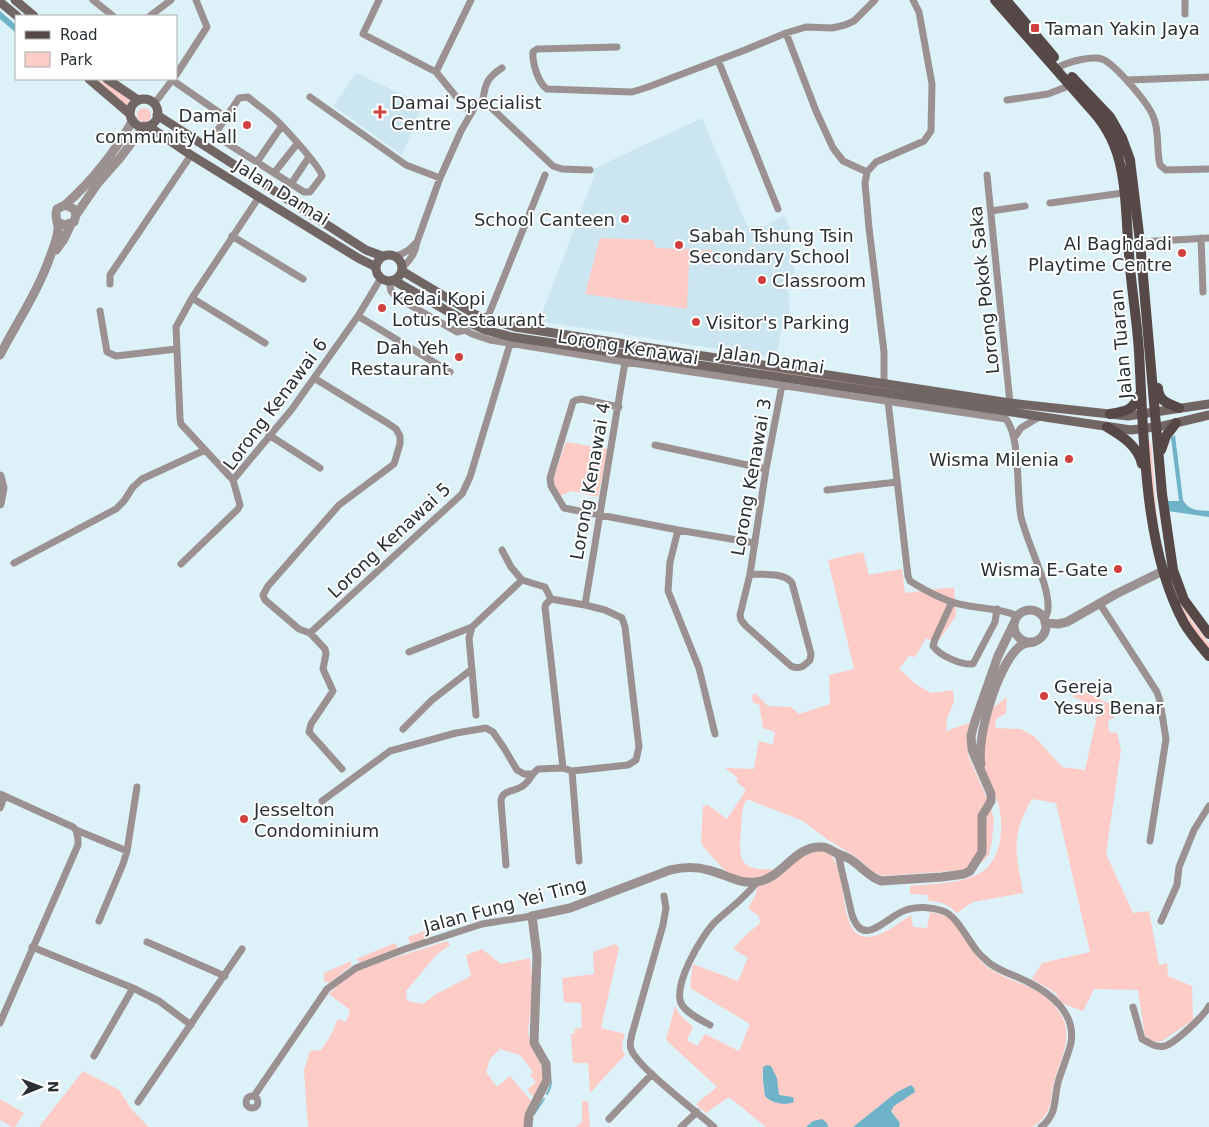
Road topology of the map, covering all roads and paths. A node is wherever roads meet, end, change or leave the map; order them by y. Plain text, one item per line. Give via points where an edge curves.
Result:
1 (15, 0) edge
2 (93, 0) edge
3 (171, 0) edge
4 (196, 0) edge
5 (379, 0) edge
6 (471, 0) edge
7 (875, 0) edge
8 (913, 0) edge
9 (995, 0) edge
10 (1006, 0) edge
11 (1185, 0) edge
12 (0, 2) edge
13 (1185, 14) dead end
14 (16, 15) edge
15 (33, 15) edge
16 (112, 15) edge
17 (151, 15) edge
18 (786, 32) junction
19 (617, 47) dead end
20 (718, 60) junction
21 (1061, 66) junction
22 (502, 68) dead end
23 (178, 70) edge
24 (436, 72) junction
25 (1209, 76) edge
26 (178, 77) edge
27 (90, 80) edge
28 (108, 80) edge
29 (171, 80) edge
30 (1127, 80) junction
31 (1071, 85) junction
32 (310, 97) dead end
33 (138, 100) junction
34 (483, 100) junction
35 (1007, 100) dead end
36 (154, 104) junction
37 (471, 112) junction
38 (157, 115) junction
39 (132, 117) junction
40 (226, 118) junction
41 (146, 126) junction
42 (281, 127) junction
43 (297, 144) junction
44 (191, 155) junction
45 (309, 157) junction
46 (257, 162) junction
47 (1209, 169) edge
48 (590, 170) dead end
49 (867, 172) junction
50 (274, 173) junction
51 (546, 175) dead end
52 (987, 175) dead end
53 (440, 178) junction
54 (291, 184) junction
55 (1124, 193) junction
56 (259, 197) junction
57 (1050, 203) dead end
58 (65, 205) junction
59 (1025, 206) dead end
60 (778, 209) dead end
61 (991, 211) junction
62 (76, 216) junction
63 (58, 222) junction
64 (71, 224) junction
65 (232, 236) junction
66 (1205, 238) edge
67 (417, 242) junction
68 (1140, 242) junction
69 (51, 256) junction
70 (382, 256) junction
71 (395, 256) junction
72 (376, 266) junction
73 (402, 270) junction
74 (303, 280) dead end
75 (388, 280) junction
76 (110, 284) dead end
77 (1203, 292) dead end
78 (192, 298) junction
79 (100, 311) dead end
80 (358, 316) junction
81 (487, 319) junction
82 (465, 325) junction
83 (265, 343) dead end
84 (510, 344) junction
85 (1150, 348) junction
86 (176, 349) junction
87 (0, 355) edge
88 (625, 362) junction
89 (450, 372) dead end
90 (314, 378) junction
91 (884, 383) junction
92 (782, 385) junction
93 (1142, 392) junction
94 (888, 402) junction
95 (1010, 403) junction
96 (1209, 404) edge
97 (619, 407) junction
98 (1179, 408) junction
99 (1156, 413) junction
100 (1110, 414) junction
101 (1143, 415) junction
102 (1209, 416) edge
103 (1039, 417) junction
104 (1176, 423) junction
105 (1107, 427) junction
106 (1157, 427) junction
107 (1143, 429) junction
108 (269, 435) junction
109 (1014, 438) junction
110 (655, 446) dead end
111 (205, 450) junction
112 (1160, 461) junction
113 (320, 468) dead end
114 (766, 469) junction
115 (0, 476) edge
116 (233, 480) junction
117 (897, 482) junction
118 (827, 490) dead end
119 (1149, 494) junction
120 (2, 496) edge
121 (0, 504) edge
122 (599, 514) junction
123 (678, 530) junction
124 (755, 543) junction
125 (502, 550) dead end
126 (14, 563) dead end
127 (181, 564) dead end
128 (1163, 571) junction
129 (750, 574) junction
130 (522, 580) junction
131 (551, 599) junction
132 (1184, 600) junction
133 (952, 602) junction
134 (1100, 604) junction
135 (585, 605) junction
136 (998, 609) junction
137 (1017, 618) junction
138 (1045, 621) junction
139 (472, 627) junction
140 (1208, 631) edge
141 (310, 633) junction
142 (1034, 642) junction
143 (409, 652) dead end
144 (1209, 656) edge
145 (472, 669) junction
146 (476, 715) dead end
147 (404, 729) dead end
148 (977, 730) junction
149 (715, 734) dead end
150 (563, 768) junction
151 (342, 769) dead end
152 (572, 771) junction
153 (532, 774) junction
154 (137, 787) dead end
155 (2, 796) edge
156 (322, 801) dead end
157 (1209, 806) edge
158 (0, 808) edge
159 (76, 830) junction
160 (1150, 841) dead end
161 (127, 851) junction
162 (838, 854) junction
163 (579, 861) dead end
164 (506, 865) dead end
165 (757, 882) junction
166 (664, 896) dead end
167 (532, 916) junction
168 (99, 921) dead end
169 (1161, 921) dead end
170 (147, 942) dead end
171 (32, 947) junction
172 (242, 950) dead end
173 (225, 976) junction
174 (133, 988) junction
175 (1209, 1006) edge
176 (1134, 1007) dead end
177 (0, 1023) edge
178 (191, 1025) junction
179 (710, 1025) dead end
180 (94, 1056) dead end
181 (652, 1074) junction
182 (254, 1096) dead end
183 (138, 1102) dead end
184 (697, 1112) junction
185 (608, 1119) dead end
186 (1051, 1124) edge
187 (528, 1127) edge
188 (681, 1127) edge
189 (714, 1127) edge
190 (1041, 1127) edge

1 - 15 main road
2 - 16 street
3 - 17 street
4 - 23 street via 207,27
5 - 24 street via 363,34
6 - 24 street
7 - 18 street via 854,21 845,25 806,27
8 - 49 street via 919,12 932,84 931,131 924,141 876,162
9 - 31 main road, Jalan Tuaran
10 - 21 main road, Jalan Tuaran
11 - 13 street
12 - 14 main road
18 - 20 street
18 - 49 street via 832,148 843,161
19 - 20 street via 537,48 532,57 542,86 547,90 632,92
20 - 60 street
21 - 30 street via 1081,60 1103,59
21 - 68 main road, Jalan Tuaran via 1110,117 1122,138 1130,160
22 - 34 street via 486,82
24 - 37 street
25 - 30 street
26 - 40 street
27 - 39 main road
28 - 33 main road
29 - 36 street
30 - 47 street via 1154,116 1160,165 1166,170
31 - 35 street via 1048,94
31 - 55 main road, Jalan Tuaran via 1107,129 1115,147
32 - 53 street via 406,165
33 - 36 main road via 147,99
33 - 39 main road via 132,106
34 - 37 street
34 - 48 street via 553,166
36 - 38 main road
37 - 53 street
38 - 41 main road via 154,122
38 - 70 main road, Jalan Damai via 366,250
39 - 41 main road via 136,124
39 - 58 street via 109,157
40 - 42 street via 239,98 248,97
40 - 46 street via 217,131 218,136
41 - 44 main road, Jalan Damai
41 - 62 street via 98,183
42 - 43 street
42 - 46 street
43 - 45 street
43 - 50 street
44 - 56 main road, Jalan Damai
44 - 76 street via 110,275
45 - 54 street
45 - 54 street via 321,170 322,176 310,192
46 - 50 street
49 - 91 street via 865,190 884,352
50 - 54 street
51 - 81 street
52 - 61 street, Lorong Pokok Saka
53 - 67 street
55 - 57 street
55 - 93 main road, Jalan Tuaran
56 - 65 street
56 - 72 main road, Jalan Damai
58 - 62 street via 74,209
58 - 63 street via 56,213
59 - 61 street
61 - 95 street, Lorong Pokok Saka
62 - 64 street
63 - 64 street via 64,226
63 - 69 street
64 - 69 street
65 - 74 street
65 - 78 street
66 - 68 street
66 - 77 street
67 - 71 street via 410,250
67 - 73 street via 411,259
68 - 85 main road, Jalan Tuaran
69 - 87 street
70 - 71 main road
70 - 72 main road
71 - 73 main road
72 - 75 main road via 377,273
73 - 75 main road via 399,276
73 - 81 main road, Jalan Damai via 476,316
75 - 80 street, Lorong Kenawai 6
75 - 82 main road, Jalan Damai
75 - 82 street, Lorong Kenawai via 396,297 457,332
78 - 83 street
78 - 86 street via 176,327
79 - 86 street via 110,355
80 - 89 street
80 - 90 street, Lorong Kenawai 6
81 - 91 main road, Jalan Damai via 525,328
82 - 84 street, Lorong Kenawai via 472,334
82 - 103 main road, Jalan Damai via 512,337
84 - 88 street, Lorong Kenawai
84 - 141 street, Lorong Kenawai 5 via 462,494
85 - 98 main road via 1160,398
85 - 99 main road, Jalan Tuaran
86 - 111 street via 181,424
88 - 92 street, Lorong Kenawai
88 - 97 street, Lorong Kenawai 4
90 - 108 street, Lorong Kenawai 6
90 - 141 street via 396,429 400,444 394,464 339,505 264,591 265,600 299,629
91 - 95 main road, Jalan Damai
92 - 94 street, Lorong Kenawai
92 - 114 street, Lorong Kenawai 3
93 - 100 main road via 1127,412
93 - 101 main road, Jalan Tuaran
94 - 109 street, Lorong Kenawai via 1006,419
94 - 117 street
95 - 100 main road, Jalan Damai
96 - 98 main road, Jalan Damai
97 - 122 street, Lorong Kenawai 4
97 - 122 street via 582,399 573,402 550,478 564,508
98 - 99 main road, Jalan Damai
99 - 101 main road, Jalan Damai
99 - 106 main road, Jalan Tuaran
100 - 101 main road, Jalan Damai
101 - 107 main road, Jalan Tuaran
102 - 104 main road, Jalan Damai
103 - 105 main road, Jalan Damai
103 - 109 street via 1021,428
104 - 106 main road, Jalan Damai
104 - 112 main road via 1162,443
105 - 107 main road, Jalan Damai
105 - 119 main road via 1126,439 1138,453
106 - 107 main road, Jalan Damai
106 - 112 main road, Jalan Tuaran
107 - 119 main road, Jalan Tuaran
108 - 113 street
108 - 116 street, Lorong Kenawai 6
109 - 138 street via 1021,515 1047,594
110 - 114 street
111 - 116 street
111 - 126 street via 142,478 116,509
112 - 132 main road, Jalan Tuaran via 1173,570
114 - 124 street, Lorong Kenawai 3
115 - 120 street
116 - 127 street, Lorong Kenawai 6 via 240,505 238,509
117 - 118 street
117 - 133 street via 910,581
119 - 128 main road, Jalan Tuaran
120 - 121 street
122 - 123 street
122 - 135 street, Lorong Kenawai 4
123 - 124 street
123 - 149 street via 670,562 668,591 699,668
124 - 129 street, Lorong Kenawai 3
125 - 130 street
128 - 132 main road
128 - 134 street
128 - 144 main road, Jalan Tuaran via 1185,624
129 - 129 street, Lorong Kenawai 3 via 741,606 741,620 791,666 802,667 810,660 811,654 792,583 789,578 780,576
130 - 131 street via 545,586
130 - 139 street
131 - 135 street
131 - 150 street via 545,608
132 - 140 main road, Jalan Tuaran
133 - 136 street
133 - 136 street via 934,646 937,652 966,664 973,664 995,622
134 - 138 street via 1067,622
134 - 160 street via 1140,664 1160,702 1166,739
135 - 152 street via 622,618 639,747 636,760 628,765
136 - 137 street
137 - 138 street via 1032,611
137 - 142 street via 1014,631 1020,639
137 - 148 street via 1001,650
138 - 142 street via 1042,636
139 - 143 street
139 - 145 street via 469,638
141 - 151 street via 325,649 323,669 332,691 309,732
142 - 148 street via 1022,644 1011,655
145 - 146 street
145 - 147 street via 432,700
148 - 162 street via 991,801 982,816 982,852 970,871 942,877 881,881
150 - 152 street
150 - 153 street via 538,769
152 - 163 street
153 - 156 street via 516,770 493,732 486,728 390,751
153 - 164 street via 520,788 501,797
154 - 161 street
155 - 158 street
155 - 159 street
157 - 169 street via 1194,830 1179,868 1178,885
159 - 161 street
159 - 171 street via 78,845
161 - 168 street
162 - 165 street via 821,847 806,849 776,874
162 - 186 street via 852,915 860,929 876,929 907,909 917,907 946,911 977,952 990,963 1006,974 1027,981 1058,1002 1071,1024 1071,1041 1058,1081
165 - 167 street, Jalan Fung Yei Ting via 736,881 694,867 680,868 570,908
165 - 179 street via 705,934 683,978 679,995 681,1004
166 - 181 street via 663,925 630,1048 635,1058
167 - 182 street, Jalan Fung Yei Ting via 482,924 413,946 356,968 339,979 327,989 307,1016
167 - 187 street via 537,956 534,1043 546,1064 547,1080 529,1116
170 - 173 street
171 - 174 street
171 - 177 street
172 - 173 street
173 - 178 street
174 - 178 street
174 - 180 street
175 - 176 street via 1192,1026 1165,1046 1153,1045 1142,1039
178 - 183 street
181 - 184 street
181 - 185 street
184 - 188 street
184 - 189 street
186 - 190 street

